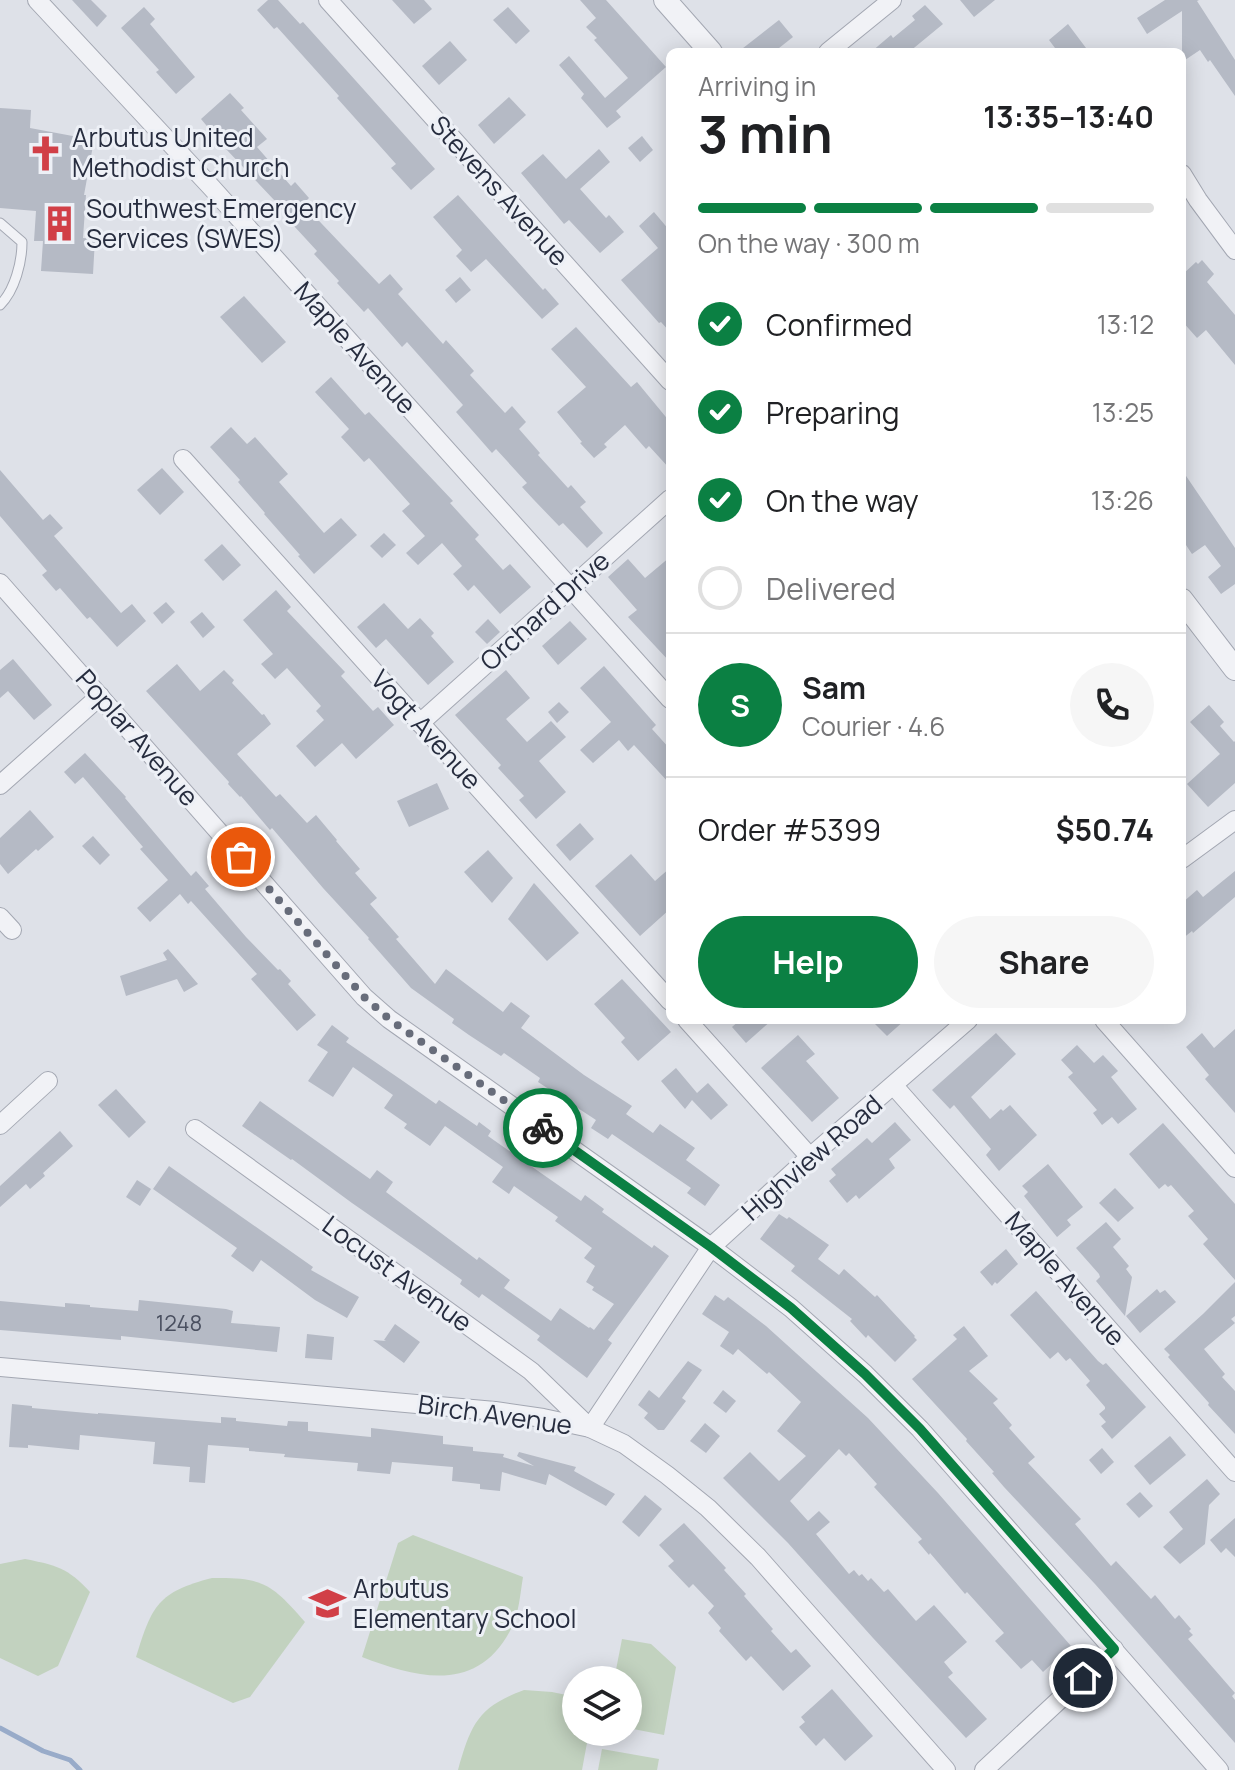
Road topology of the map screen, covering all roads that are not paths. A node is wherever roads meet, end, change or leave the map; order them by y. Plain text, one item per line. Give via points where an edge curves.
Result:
1 (37, 0) edge
2 (328, 0) edge
3 (665, 0) edge
4 (892, 0) edge
5 (707, 48) edge
6 (833, 48) edge
7 (1186, 180) edge
8 (0, 223) edge
9 (1235, 250) edge
10 (2, 298) edge
11 (666, 377) edge
12 (183, 459) dead end
13 (666, 503) edge
14 (0, 583) edge
15 (571, 587) junction
16 (1186, 605) edge
17 (1235, 669) edge
18 (666, 694) edge
19 (100, 696) junction
20 (420, 723) junction
21 (0, 785) edge
22 (1235, 820) edge
23 (1186, 856) edge
24 (666, 997) edge
25 (691, 1024) edge
26 (959, 1024) edge
27 (1108, 1024) edge
28 (48, 1081) dead end
29 (894, 1086) junction
30 (0, 1125) edge
31 (195, 1129) dead end
32 (810, 1157) junction
33 (1235, 1168) edge
34 (711, 1247) junction
35 (0, 1367) edge
36 (590, 1428) junction
37 (1235, 1472) edge
38 (1114, 1649) junction
39 (946, 1770) edge
40 (984, 1770) edge
41 (1219, 1770) edge

1 - 15 street, Maple Avenue
2 - 11 street, Stevens Avenue
3 - 5 street
4 - 6 street
7 - 9 street
8 - 10 lane via 22,242 22,258
12 - 20 street, Vogt Avenue
13 - 15 street, Orchard Drive
14 - 19 street, Poplar Avenue
15 - 18 street, Maple Avenue
15 - 20 street, Orchard Drive
16 - 17 street
19 - 21 street
19 - 34 street, Poplar Avenue via 364,997
20 - 24 street, Vogt Avenue
22 - 23 street
25 - 32 street
26 - 29 street, Highview Road
27 - 33 street
28 - 30 street
29 - 32 street, Highview Road
29 - 37 street, Maple Avenue
31 - 36 street, Locust Avenue via 531,1371
32 - 34 street, Highview Road
34 - 36 street, Highview Road
34 - 38 street, Poplar Avenue via 791,1308 887,1396
35 - 36 street, Birch Avenue via 495,1411
36 - 39 street, Birch Avenue via 624,1444 708,1508 758,1557
38 - 40 street
38 - 41 street, Poplar Avenue

